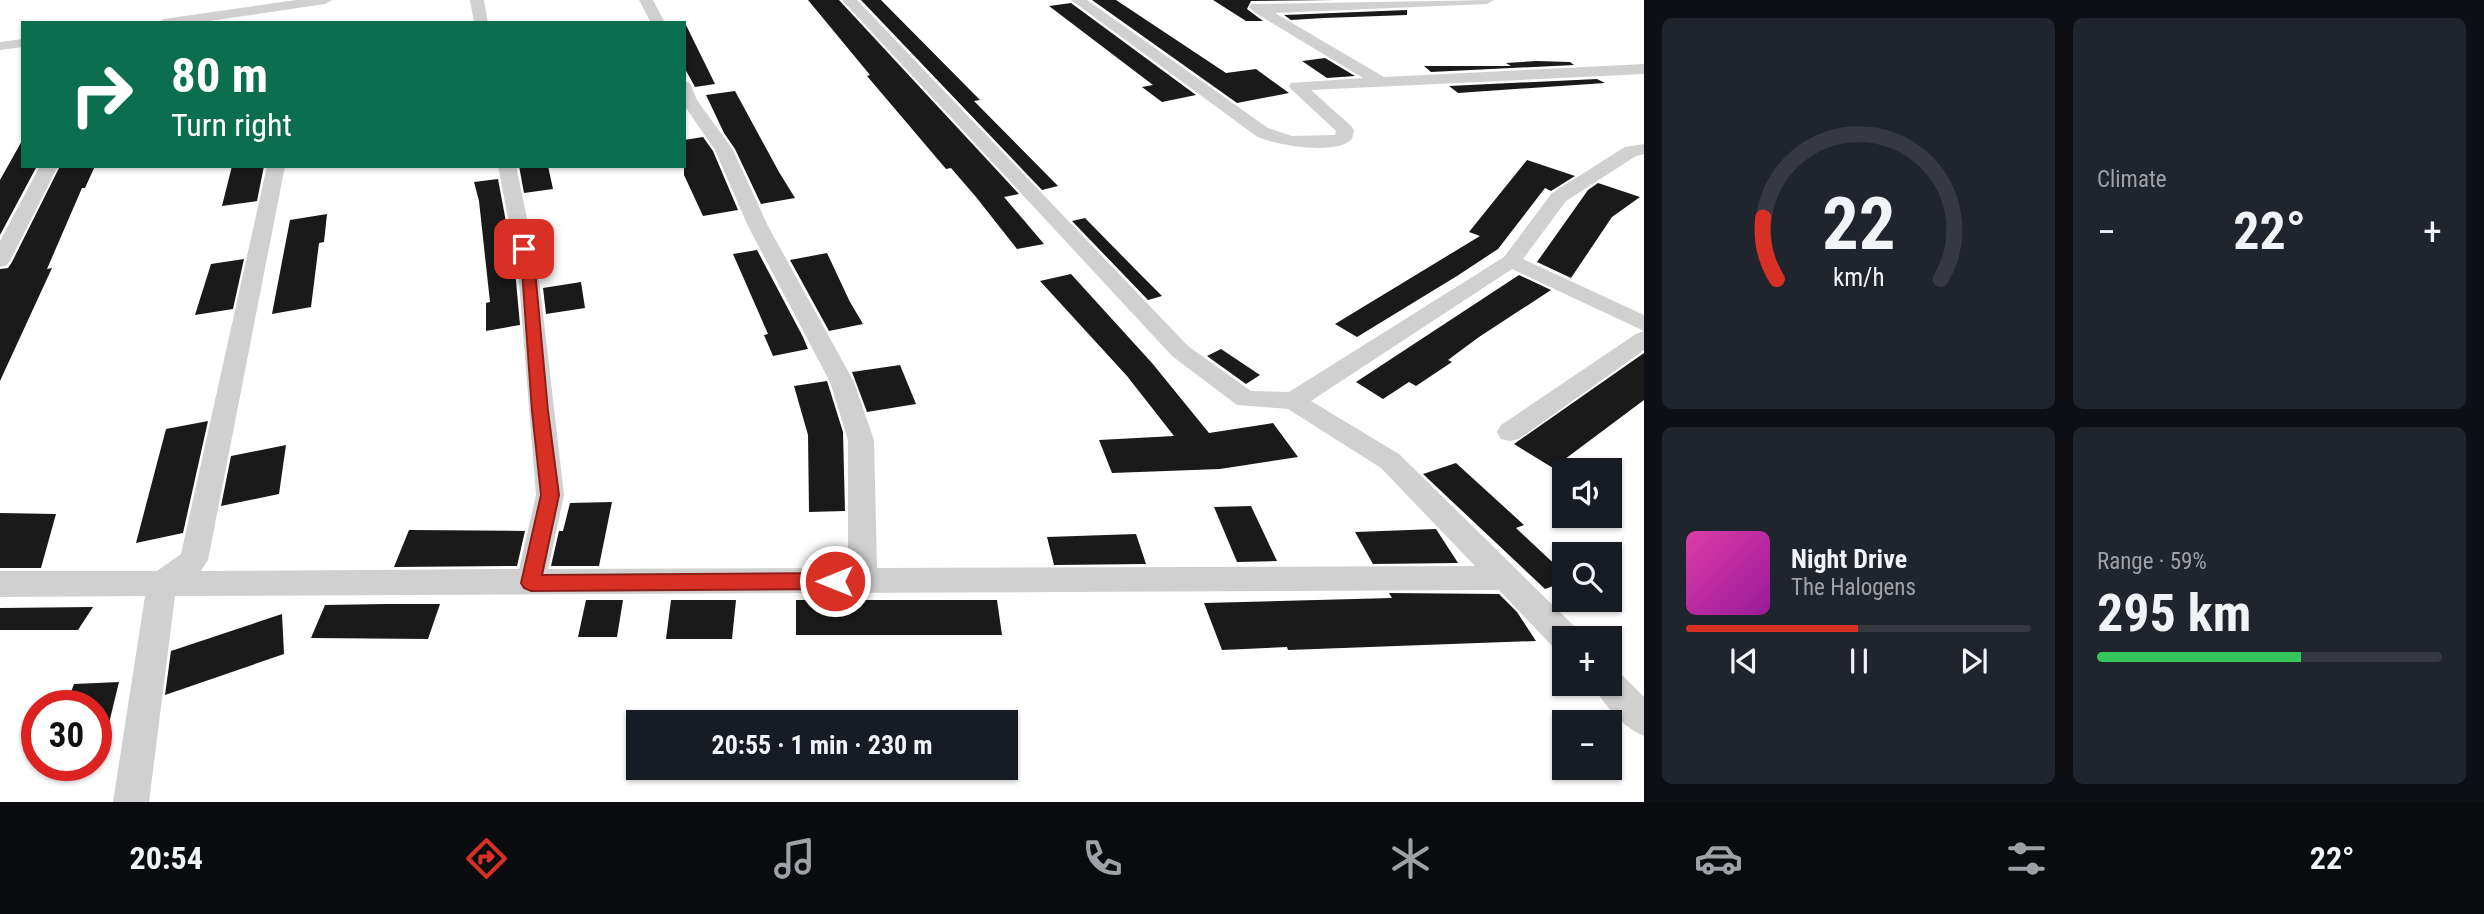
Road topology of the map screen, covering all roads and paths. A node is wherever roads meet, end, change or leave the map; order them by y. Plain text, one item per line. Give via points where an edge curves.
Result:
1 (477, 0) edge
2 (646, 0) edge
3 (849, 0) edge
4 (1078, 0) edge
5 (1245, 0) edge
6 (1487, 0) edge
7 (317, 1) edge
8 (1259, 9) junction
9 (178, 21) edge
10 (307, 21) edge
11 (481, 21) edge
12 (657, 21) edge
13 (21, 43) edge
14 (0, 46) edge
15 (1644, 69) edge
16 (1379, 81) junction
17 (686, 92) edge
18 (1644, 149) edge
19 (48, 168) edge
20 (276, 168) edge
21 (507, 168) edge
22 (0, 261) edge
23 (1511, 261) junction
24 (1644, 324) edge
25 (1644, 339) edge
26 (1293, 401) junction
27 (1510, 432) dead end
28 (1508, 578) junction
29 (863, 581) junction
30 (531, 583) junction
31 (0, 584) edge
32 (162, 584) junction
33 (1554, 626) edge
34 (1621, 696) edge
35 (1644, 720) edge
36 (131, 802) edge

1 - 11 street
2 - 12 street
3 - 26 street via 1180,351 1246,399
4 - 16 street via 1275,139 1306,143 1343,139 1345,130 1297,86
5 - 8 street
6 - 8 street
7 - 9 street
7 - 10 street
8 - 16 street
13 - 14 street
15 - 16 street
17 - 29 street via 724,150 758,226 842,382 861,440
18 - 23 street via 1631,151 1559,197
19 - 22 street
20 - 32 street via 194,560
21 - 30 street via 528,270 550,495
23 - 24 street
23 - 26 street
25 - 27 street
26 - 28 street via 1390,461
28 - 29 street
28 - 33 street
29 - 30 street
30 - 32 street
31 - 32 street
32 - 36 street
34 - 35 street

